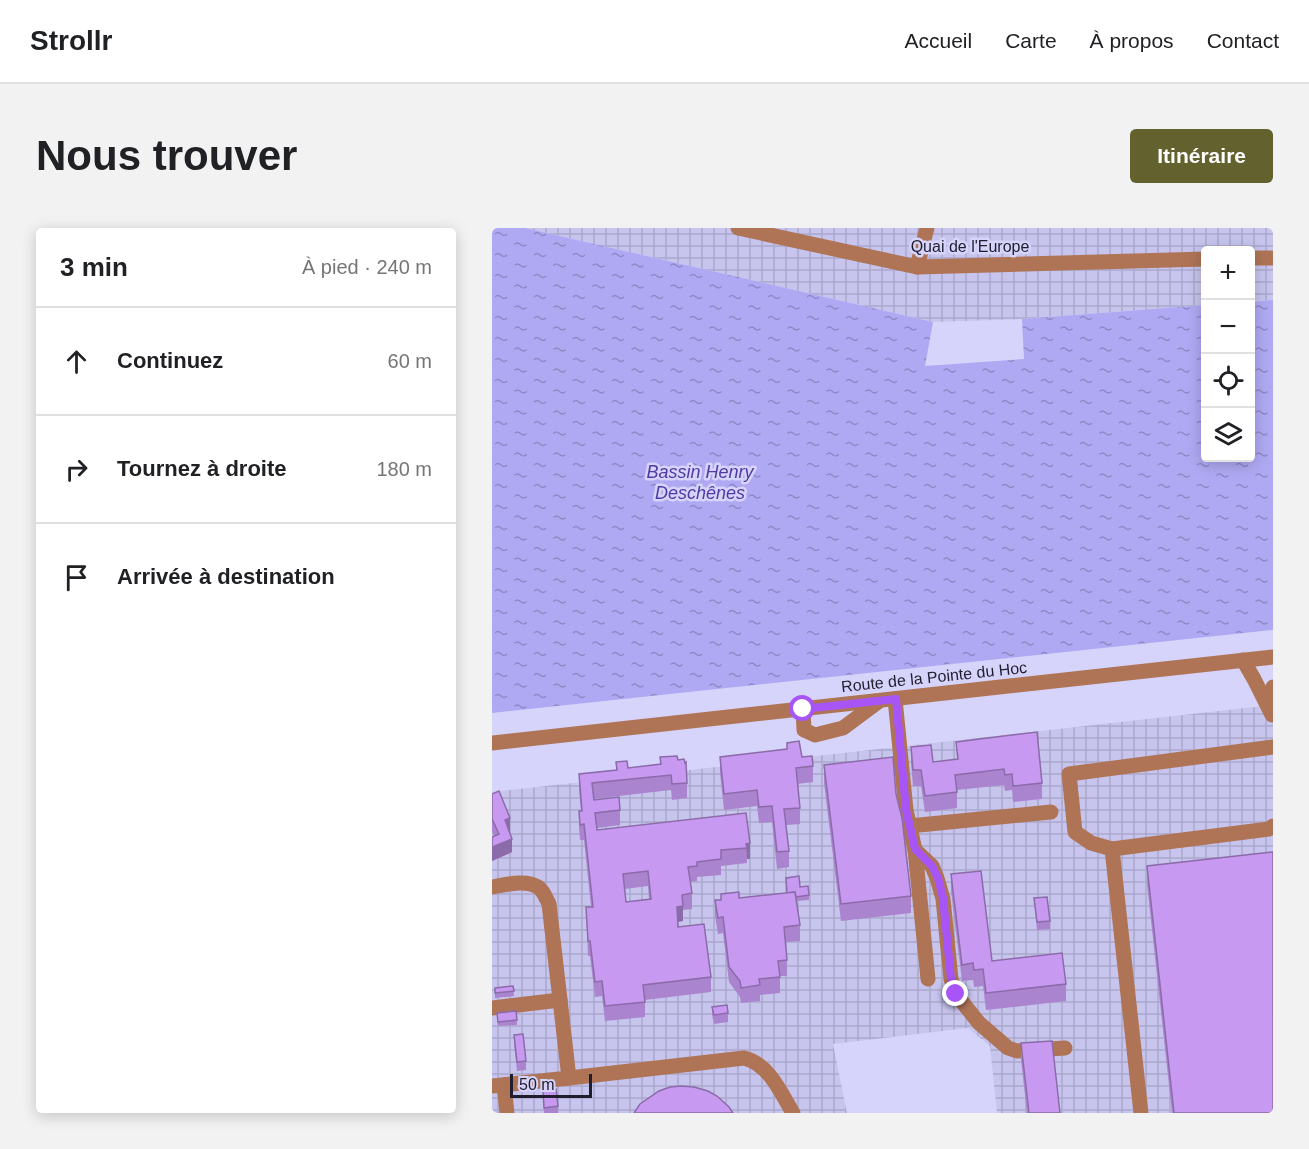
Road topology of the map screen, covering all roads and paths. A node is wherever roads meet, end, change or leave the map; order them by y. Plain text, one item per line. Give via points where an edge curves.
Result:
1 (738, 228) edge
2 (927, 228) edge
3 (1255, 258) edge
4 (1273, 258) edge
5 (1201, 259) edge
6 (917, 267) junction
7 (1273, 657) edge
8 (1243, 660) junction
9 (1273, 687) edge
10 (896, 699) junction
11 (879, 701) junction
12 (803, 709) junction
13 (1272, 719) edge
14 (492, 743) edge
15 (1273, 747) edge
16 (1050, 812) dead end
17 (909, 826) junction
18 (1273, 826) edge
19 (915, 849) junction
20 (1112, 849) junction
21 (492, 887) edge
22 (928, 979) dead end
23 (560, 1000) junction
24 (492, 1008) edge
25 (1065, 1048) dead end
26 (569, 1078) junction
27 (498, 1085) edge
28 (507, 1113) edge
29 (793, 1113) edge
30 (1141, 1113) edge

1 - 6 street, Quai de l'Europe
2 - 6 street
3 - 4 street
5 - 6 street, Quai de l'Europe
7 - 8 street, Route de la Pointe du Hoc
8 - 10 street, Route de la Pointe du Hoc
8 - 13 street
9 - 13 street
10 - 11 street, Route de la Pointe du Hoc
10 - 17 street
11 - 12 street, Route de la Pointe du Hoc
11 - 12 street via 843,728 815,735 804,730
12 - 14 street, Route de la Pointe du Hoc
15 - 20 street via 1069,774 1075,832 1091,843
16 - 17 street
17 - 19 street
18 - 20 street
19 - 22 street
19 - 25 street via 938,878 956,994 979,1023 1008,1048
20 - 30 street
21 - 23 street via 529,884 544,894 549,904
23 - 24 street
23 - 26 street
26 - 27 street
26 - 29 street via 744,1058 762,1066
27 - 28 street

